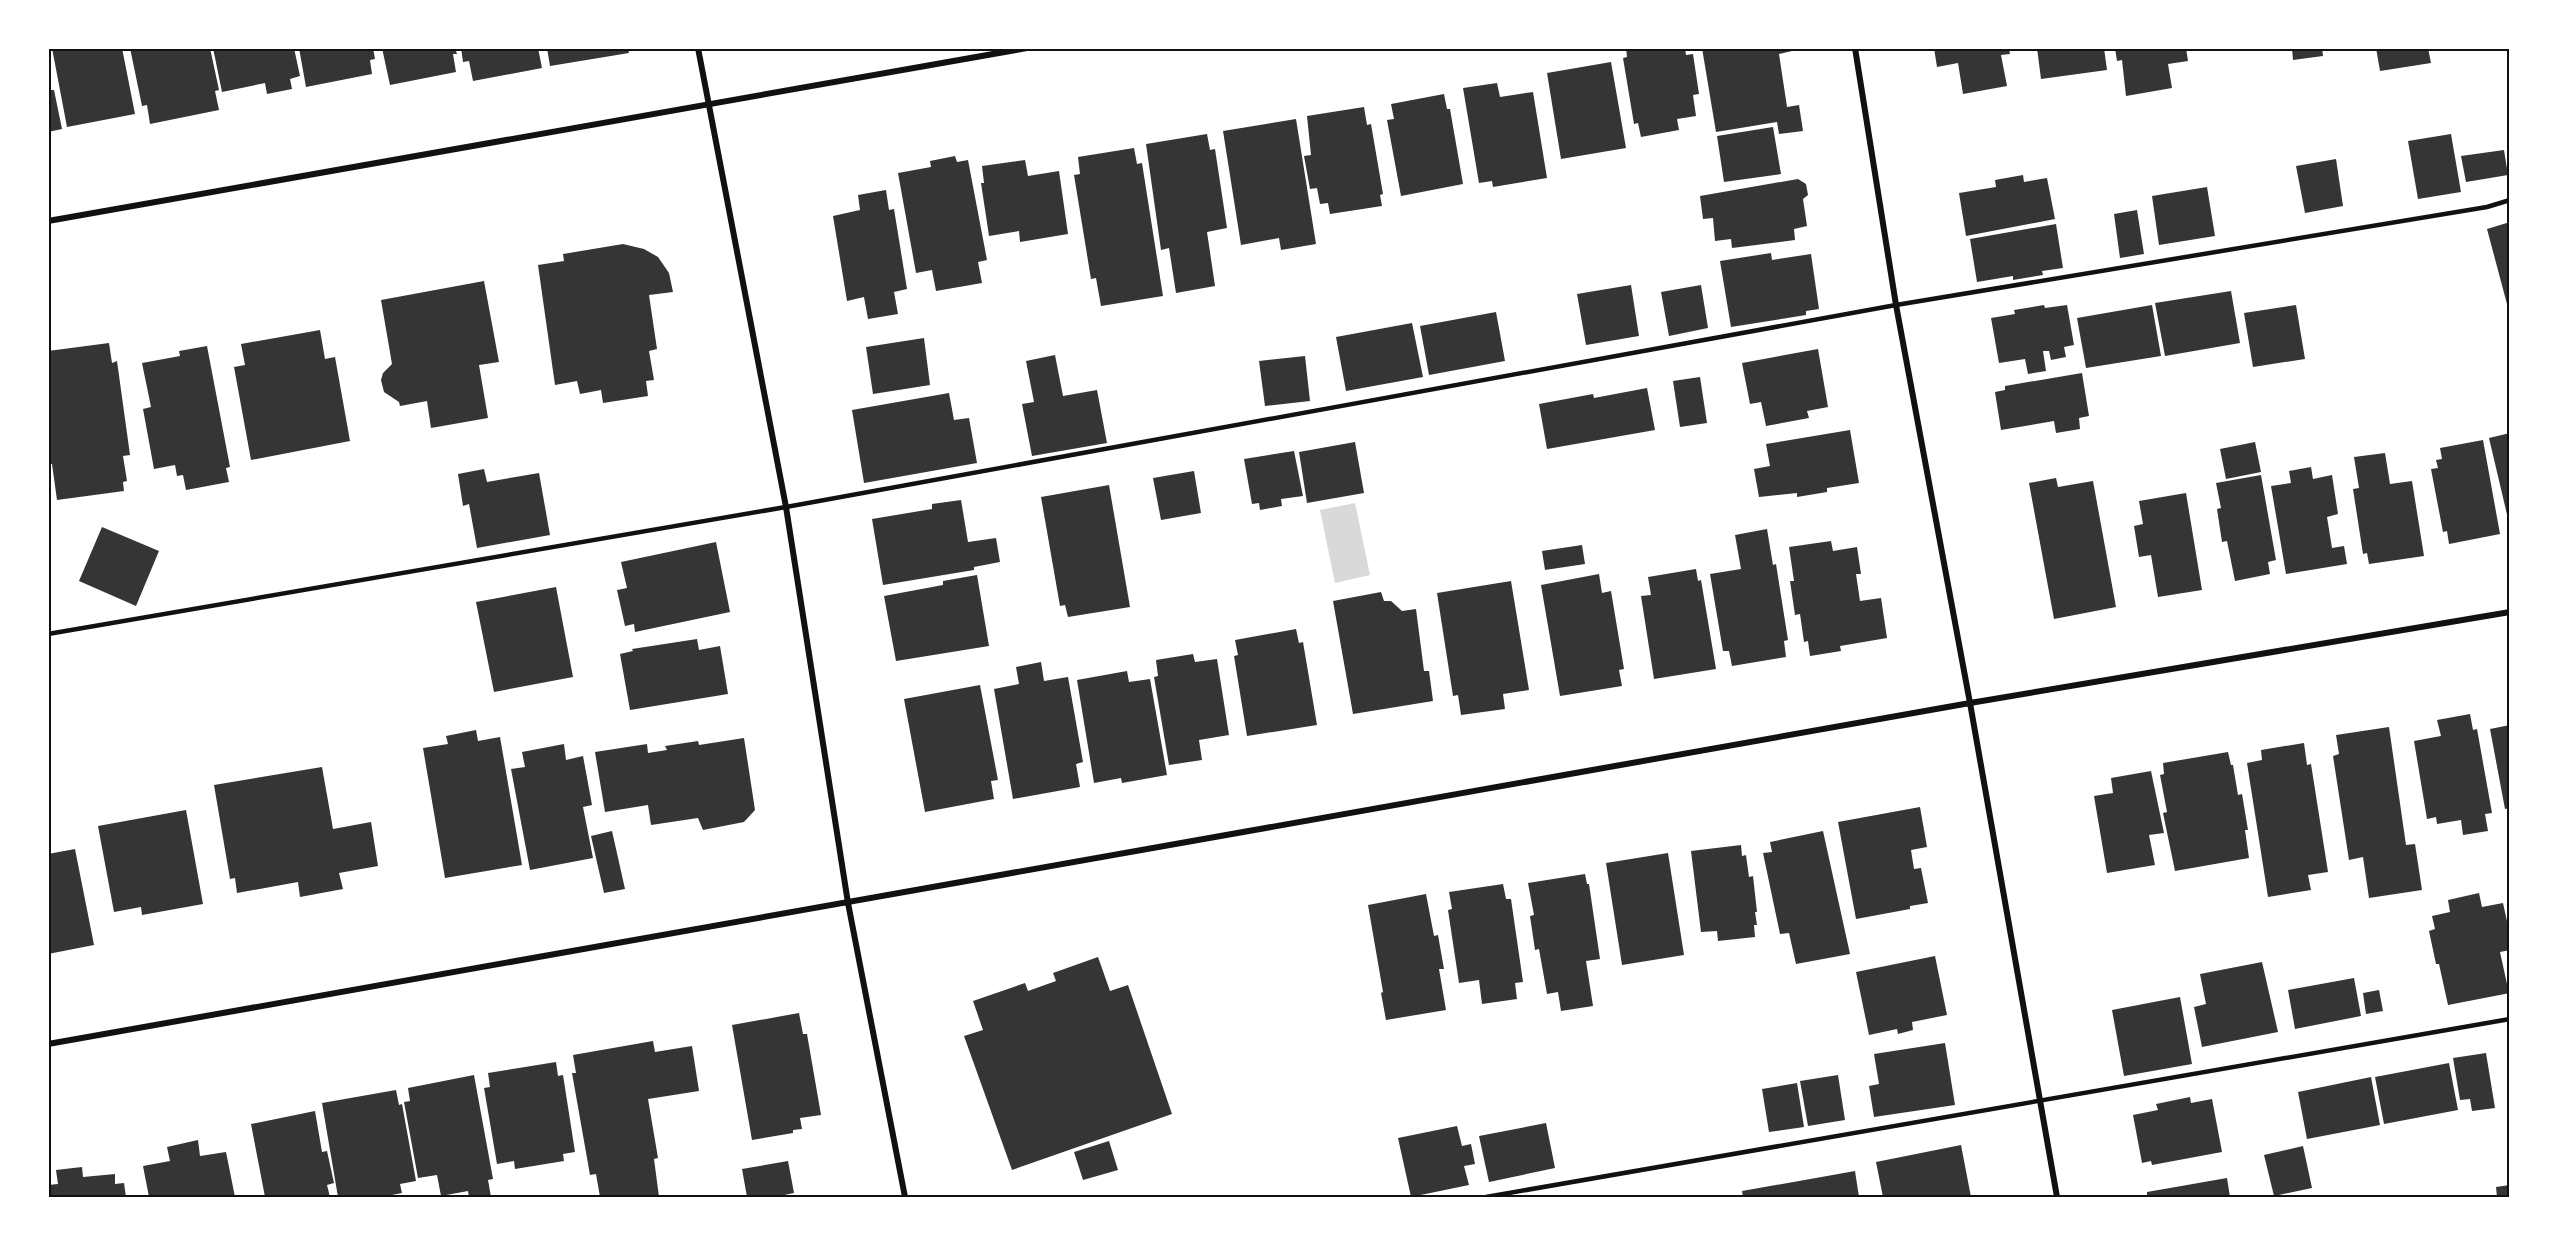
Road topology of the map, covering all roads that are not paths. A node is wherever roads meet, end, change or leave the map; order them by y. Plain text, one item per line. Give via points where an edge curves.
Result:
1 (699, 48) edge
2 (1027, 48) edge
3 (1855, 48) edge
4 (708, 103) junction
5 (2510, 201) edge
6 (48, 221) edge
7 (1896, 305) junction
8 (786, 507) junction
9 (2510, 612) edge
10 (48, 634) edge
11 (1970, 703) junction
12 (848, 903) junction
13 (2510, 1018) edge
14 (48, 1044) edge
15 (2042, 1101) junction
16 (904, 1197) edge
17 (1486, 1197) edge
18 (2057, 1197) edge

1 - 4 street
2 - 4 street
3 - 7 street
4 - 6 street
4 - 8 street
5 - 7 lane
7 - 8 lane
7 - 11 street
8 - 10 lane
8 - 12 street
9 - 11 street
11 - 12 street
11 - 15 street
12 - 14 street
12 - 16 street
13 - 15 lane
15 - 17 lane
15 - 18 street

